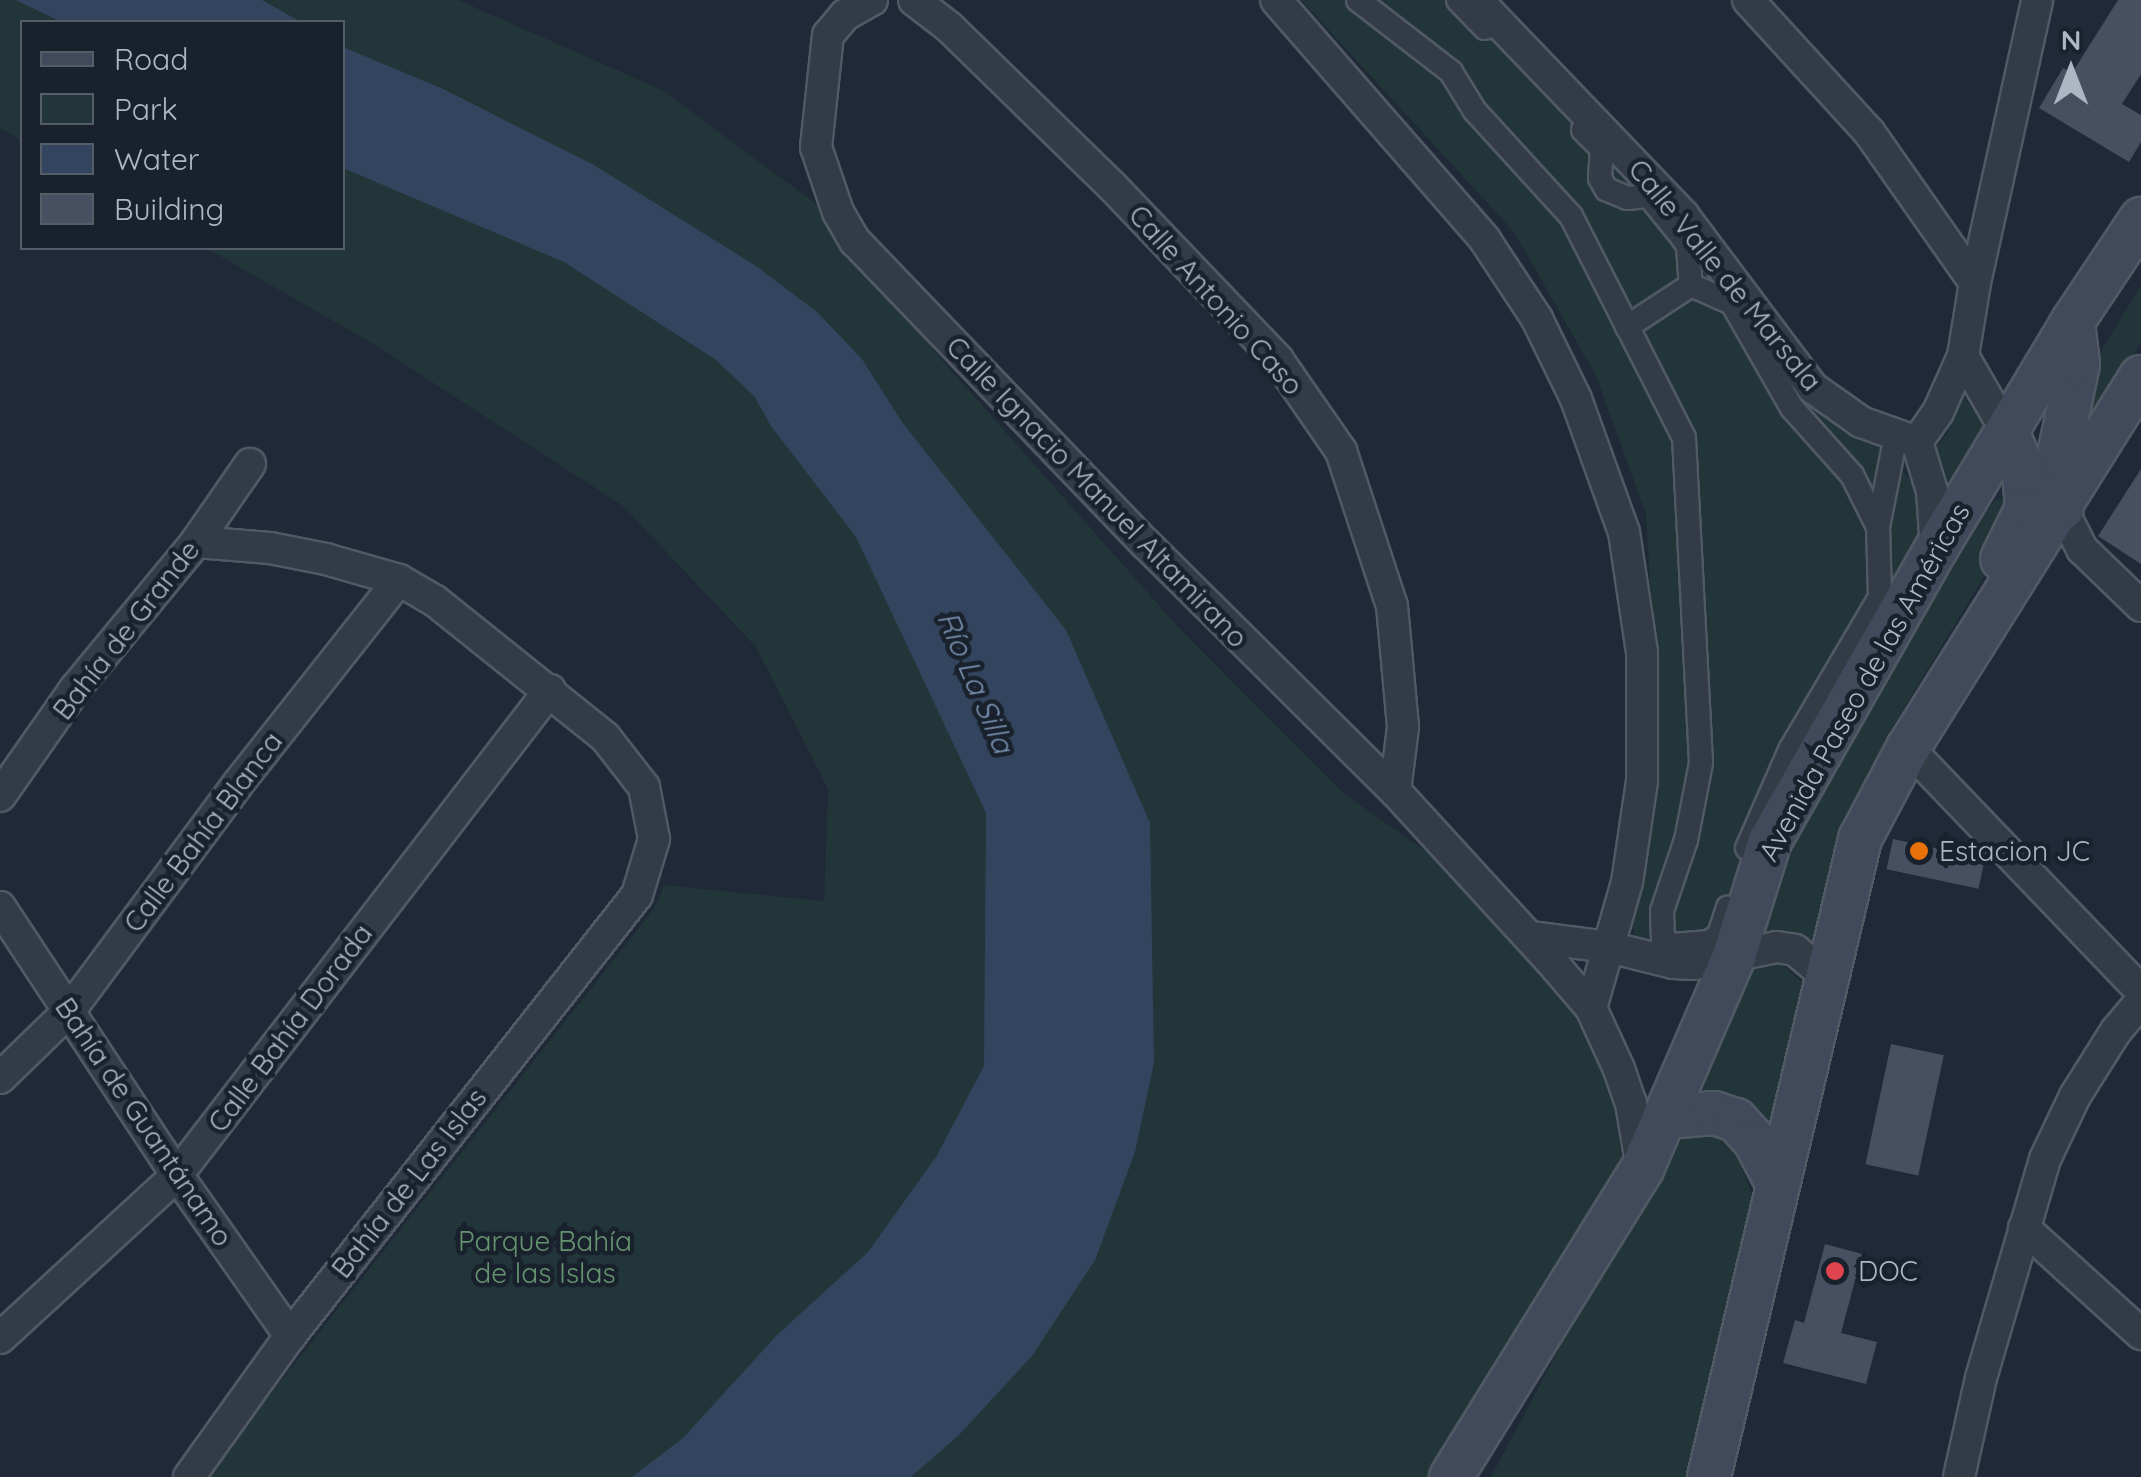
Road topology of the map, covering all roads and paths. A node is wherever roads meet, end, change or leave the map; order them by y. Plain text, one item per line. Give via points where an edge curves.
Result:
1 (872, 0) edge
2 (914, 0) edge
3 (1276, 0) edge
4 (1358, 0) edge
5 (1458, 0) edge
6 (1478, 0) edge
7 (1748, 0) edge
8 (2036, 0) edge
9 (2141, 219) edge
10 (1975, 283) junction
11 (1690, 285) junction
12 (2074, 321) junction
13 (1628, 327) junction
14 (1970, 367) junction
15 (2141, 376) edge
16 (2041, 377) junction
17 (2008, 434) junction
18 (1906, 439) junction
19 (250, 464) dead end
20 (2062, 509) junction
21 (1878, 527) junction
22 (196, 542) junction
23 (1936, 549) junction
24 (399, 580) junction
25 (2141, 606) edge
26 (1963, 660) junction
27 (550, 690) junction
28 (1908, 748) junction
29 (1395, 792) junction
30 (0, 796) edge
31 (0, 907) edge
32 (1660, 928) junction
33 (1612, 936) junction
34 (1530, 937) junction
35 (1734, 956) junction
36 (1825, 976) junction
37 (2141, 991) edge
38 (2141, 1001) edge
39 (1591, 1008) junction
40 (70, 1010) junction
41 (0, 1078) edge
42 (1667, 1117) junction
43 (1642, 1169) junction
44 (177, 1175) junction
45 (1777, 1184) junction
46 (2024, 1228) junction
47 (2141, 1334) edge
48 (290, 1336) junction
49 (0, 1338) edge
50 (1456, 1474) edge
51 (190, 1477) edge
52 (1709, 1477) edge
53 (1959, 1477) edge

1 - 29 street, Calle Ignacio Manuel Altamirano via 828,35 816,147 855,241
2 - 29 street, Calle Antonio Caso via 1112,186 1278,360 1341,451 1392,606 1403,728
3 - 33 street via 1485,240 1537,319 1603,466 1635,588 1644,716 1636,840
4 - 13 street via 1452,72 1475,111 1570,216
5 - 11 street via 1602,149 1606,189 1627,198 1649,196 1688,246
6 - 18 street, Calle Valle de Marsala via 1682,215 1794,370 1836,408
7 - 10 street via 1869,132
8 - 10 street
9 - 12 main road, Avenida Paseo de las Américas
10 - 14 street
11 - 13 street
11 - 21 street via 1732,303 1792,408 1852,475
12 - 16 main road, Avenida Paseo de las Américas
12 - 20 main road via 2078,364 2059,455
13 - 32 street via 1684,438 1700,763
14 - 16 street via 2004,382
14 - 17 street
14 - 18 street via 1938,412
15 - 20 main road
16 - 17 main road, Avenida Paseo de las Américas
17 - 23 main road, Avenida Paseo de las Américas
17 - 26 main road via 2024,471 2026,508 1983,593
18 - 21 street
18 - 23 street via 1932,491
19 - 22 street, Bahía de Grande
20 - 25 street via 2082,549
20 - 26 main road
21 - 32 street via 1880,597 1790,750 1758,818 1718,935 1695,946 1672,944
22 - 24 street, Bahía de Las Islas via 270,548
22 - 30 street, Bahía de Grande via 75,689
23 - 35 main road, Avenida Paseo de las Américas via 1770,841
24 - 27 street, Bahía de Las Islas
24 - 40 street, Calle Bahía Blanca
26 - 28 main road
27 - 44 street, Calle Bahía Dorada
27 - 48 street, Bahía de Las Islas via 605,737 644,787 654,840 636,895
28 - 36 main road via 1860,838
28 - 37 street
29 - 34 street, Calle Ignacio Manuel Altamirano
31 - 40 street, Bahía de Guantánamo
32 - 33 street
33 - 34 street
33 - 35 street via 1672,964
33 - 39 street
34 - 39 street, Calle Ignacio Manuel Altamirano
35 - 36 street via 1796,950
35 - 42 main road, Avenida Paseo de las Américas
36 - 45 main road
38 - 46 street via 2116,1031 2044,1158
39 - 43 street, Calle Ignacio Manuel Altamirano via 1631,1103
40 - 41 street, Calle Bahía Blanca
40 - 44 street, Bahía de Guantánamo
42 - 43 main road, Avenida Paseo de las Américas
42 - 45 main road via 1714,1113 1736,1120
43 - 50 main road, Avenida Paseo de las Américas
44 - 48 street, Bahía de Guantánamo
44 - 49 street, Calle Bahía Dorada
45 - 52 main road
46 - 47 street
46 - 53 street
48 - 51 street, Bahía de Las Islas

